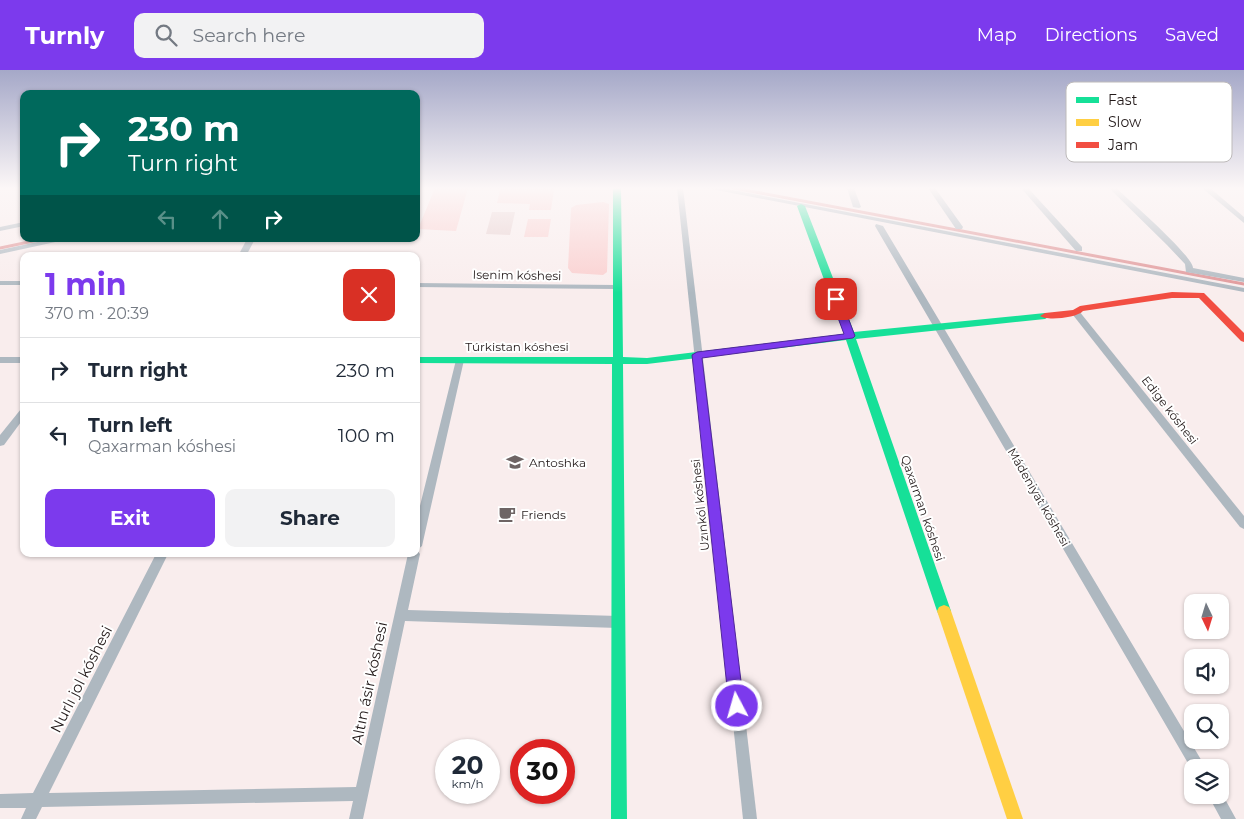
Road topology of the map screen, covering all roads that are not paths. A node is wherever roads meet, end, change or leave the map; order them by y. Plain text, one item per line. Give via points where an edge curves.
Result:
1 (617, 223) edge
2 (684, 223) edge
3 (808, 223) edge
4 (891, 223) edge
5 (956, 223) edge
6 (1056, 223) edge
7 (1149, 223) edge
8 (20, 225) edge
9 (880, 226) dead end
10 (959, 227) dead end
11 (0, 229) edge
12 (46, 242) edge
13 (1080, 250) dead end
14 (0, 252) edge
15 (1244, 280) edge
16 (0, 283) edge
17 (20, 283) edge
18 (420, 285) edge
19 (617, 287) junction
20 (1244, 290) edge
21 (1076, 312) junction
22 (940, 327) junction
23 (850, 336) junction
24 (1244, 339) edge
25 (697, 355) junction
26 (0, 360) edge
27 (20, 360) edge
28 (420, 360) edge
29 (460, 360) junction
30 (617, 360) junction
31 (20, 416) edge
32 (0, 442) edge
33 (1244, 524) edge
34 (420, 529) edge
35 (160, 557) edge
36 (413, 557) edge
37 (400, 615) junction
38 (618, 622) junction
39 (1194, 759) edge
40 (361, 794) junction
41 (38, 800) junction
42 (0, 801) edge
43 (1220, 804) edge
44 (28, 819) edge
45 (356, 819) edge
46 (619, 819) edge
47 (750, 819) edge
48 (1015, 819) edge
49 (1229, 819) edge

1 - 19 street
2 - 25 street, Uzınkól kóshesi
3 - 23 street, Qaxarman kóshesi
4 - 20 street
5 - 10 street
6 - 13 street
7 - 15 street via 1189,264 1189,270
8 - 11 street
9 - 22 street, Mádeniyat kóshesi
12 - 14 street
16 - 17 street
18 - 19 street, Isenim kóshesi
19 - 30 street
21 - 22 street, Túrkistan kóshesi
21 - 24 street, Túrkistan kóshesi via 1129,300 1172,295 1201,296
21 - 33 street, Edige kóshesi
22 - 23 street, Túrkistan kóshesi
22 - 39 street, Mádeniyat kóshesi
23 - 25 street, Túrkistan kóshesi
23 - 48 street, Qaxarman kóshesi
25 - 30 street, Túrkistan kóshesi via 647,361
25 - 47 street, Uzınkól kóshesi
26 - 27 street
28 - 29 street, Túrkistan kóshesi
29 - 30 street, Túrkistan kóshesi
29 - 34 street
30 - 38 street
31 - 32 street
35 - 41 street, Nurlı jol kóshesi
36 - 37 street, Altın ásir kóshesi
37 - 38 street
37 - 40 street, Altın ásir kóshesi
38 - 46 street
40 - 41 street
40 - 45 street, Altın ásir kóshesi
41 - 42 street
41 - 44 street, Nurlı jol kóshesi
43 - 49 street

